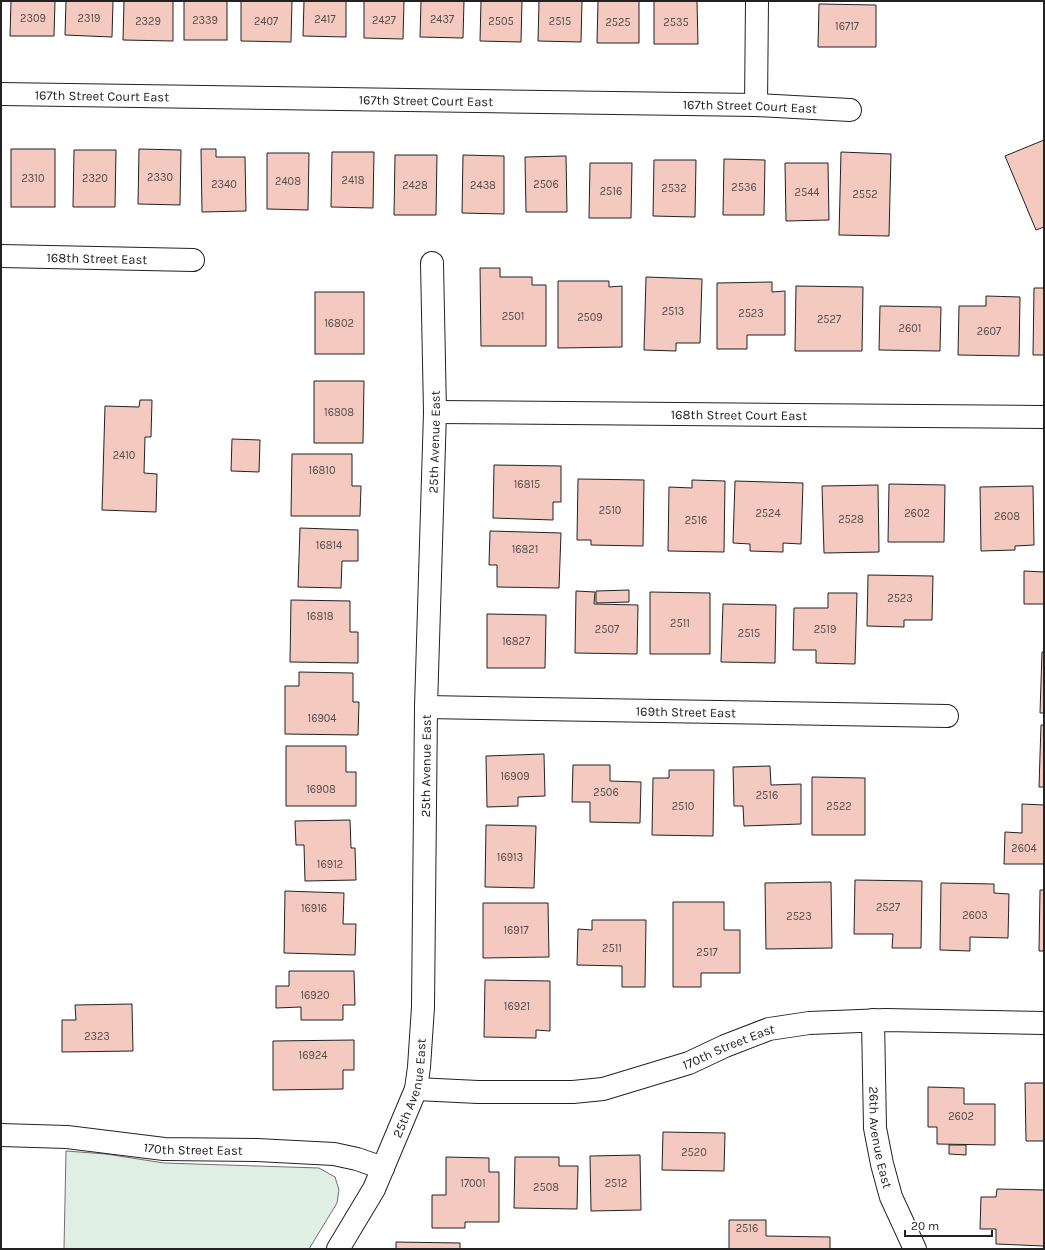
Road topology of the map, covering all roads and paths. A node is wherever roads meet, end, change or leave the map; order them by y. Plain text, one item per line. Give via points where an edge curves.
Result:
1 (757, 1) edge
2 (1, 94) edge
3 (756, 105) junction
4 (850, 110) dead end
5 (1, 256) edge
6 (193, 260) dead end
7 (432, 263) dead end
8 (434, 412) junction
9 (1044, 417) edge
10 (426, 707) junction
11 (947, 716) dead end
12 (873, 1020) junction
13 (1044, 1023) edge
14 (416, 1089) junction
15 (1, 1135) edge
16 (383, 1168) junction
17 (338, 1249) edge
18 (915, 1249) edge

1 - 3 street
2 - 3 street, 167th Street Court East
3 - 4 street, 167th Street Court East
5 - 6 street, 168th Street East
7 - 8 street, 25th Avenue East
8 - 9 street, 168th Street Court East
8 - 10 street, 25th Avenue East
10 - 11 street, 169th Street East
10 - 14 street, 25th Avenue East via 423,1007
12 - 13 street, 170th Street East
12 - 14 street, 170th Street East via 809,1023 769,1029 689,1063 603,1089 573,1092 478,1092
12 - 18 street, 26th Avenue East via 875,1128 891,1197
14 - 16 street, 25th Avenue East
15 - 16 street, 170th Street East via 67,1136 164,1149 334,1154
16 - 17 street, 25th Avenue East via 374,1189

